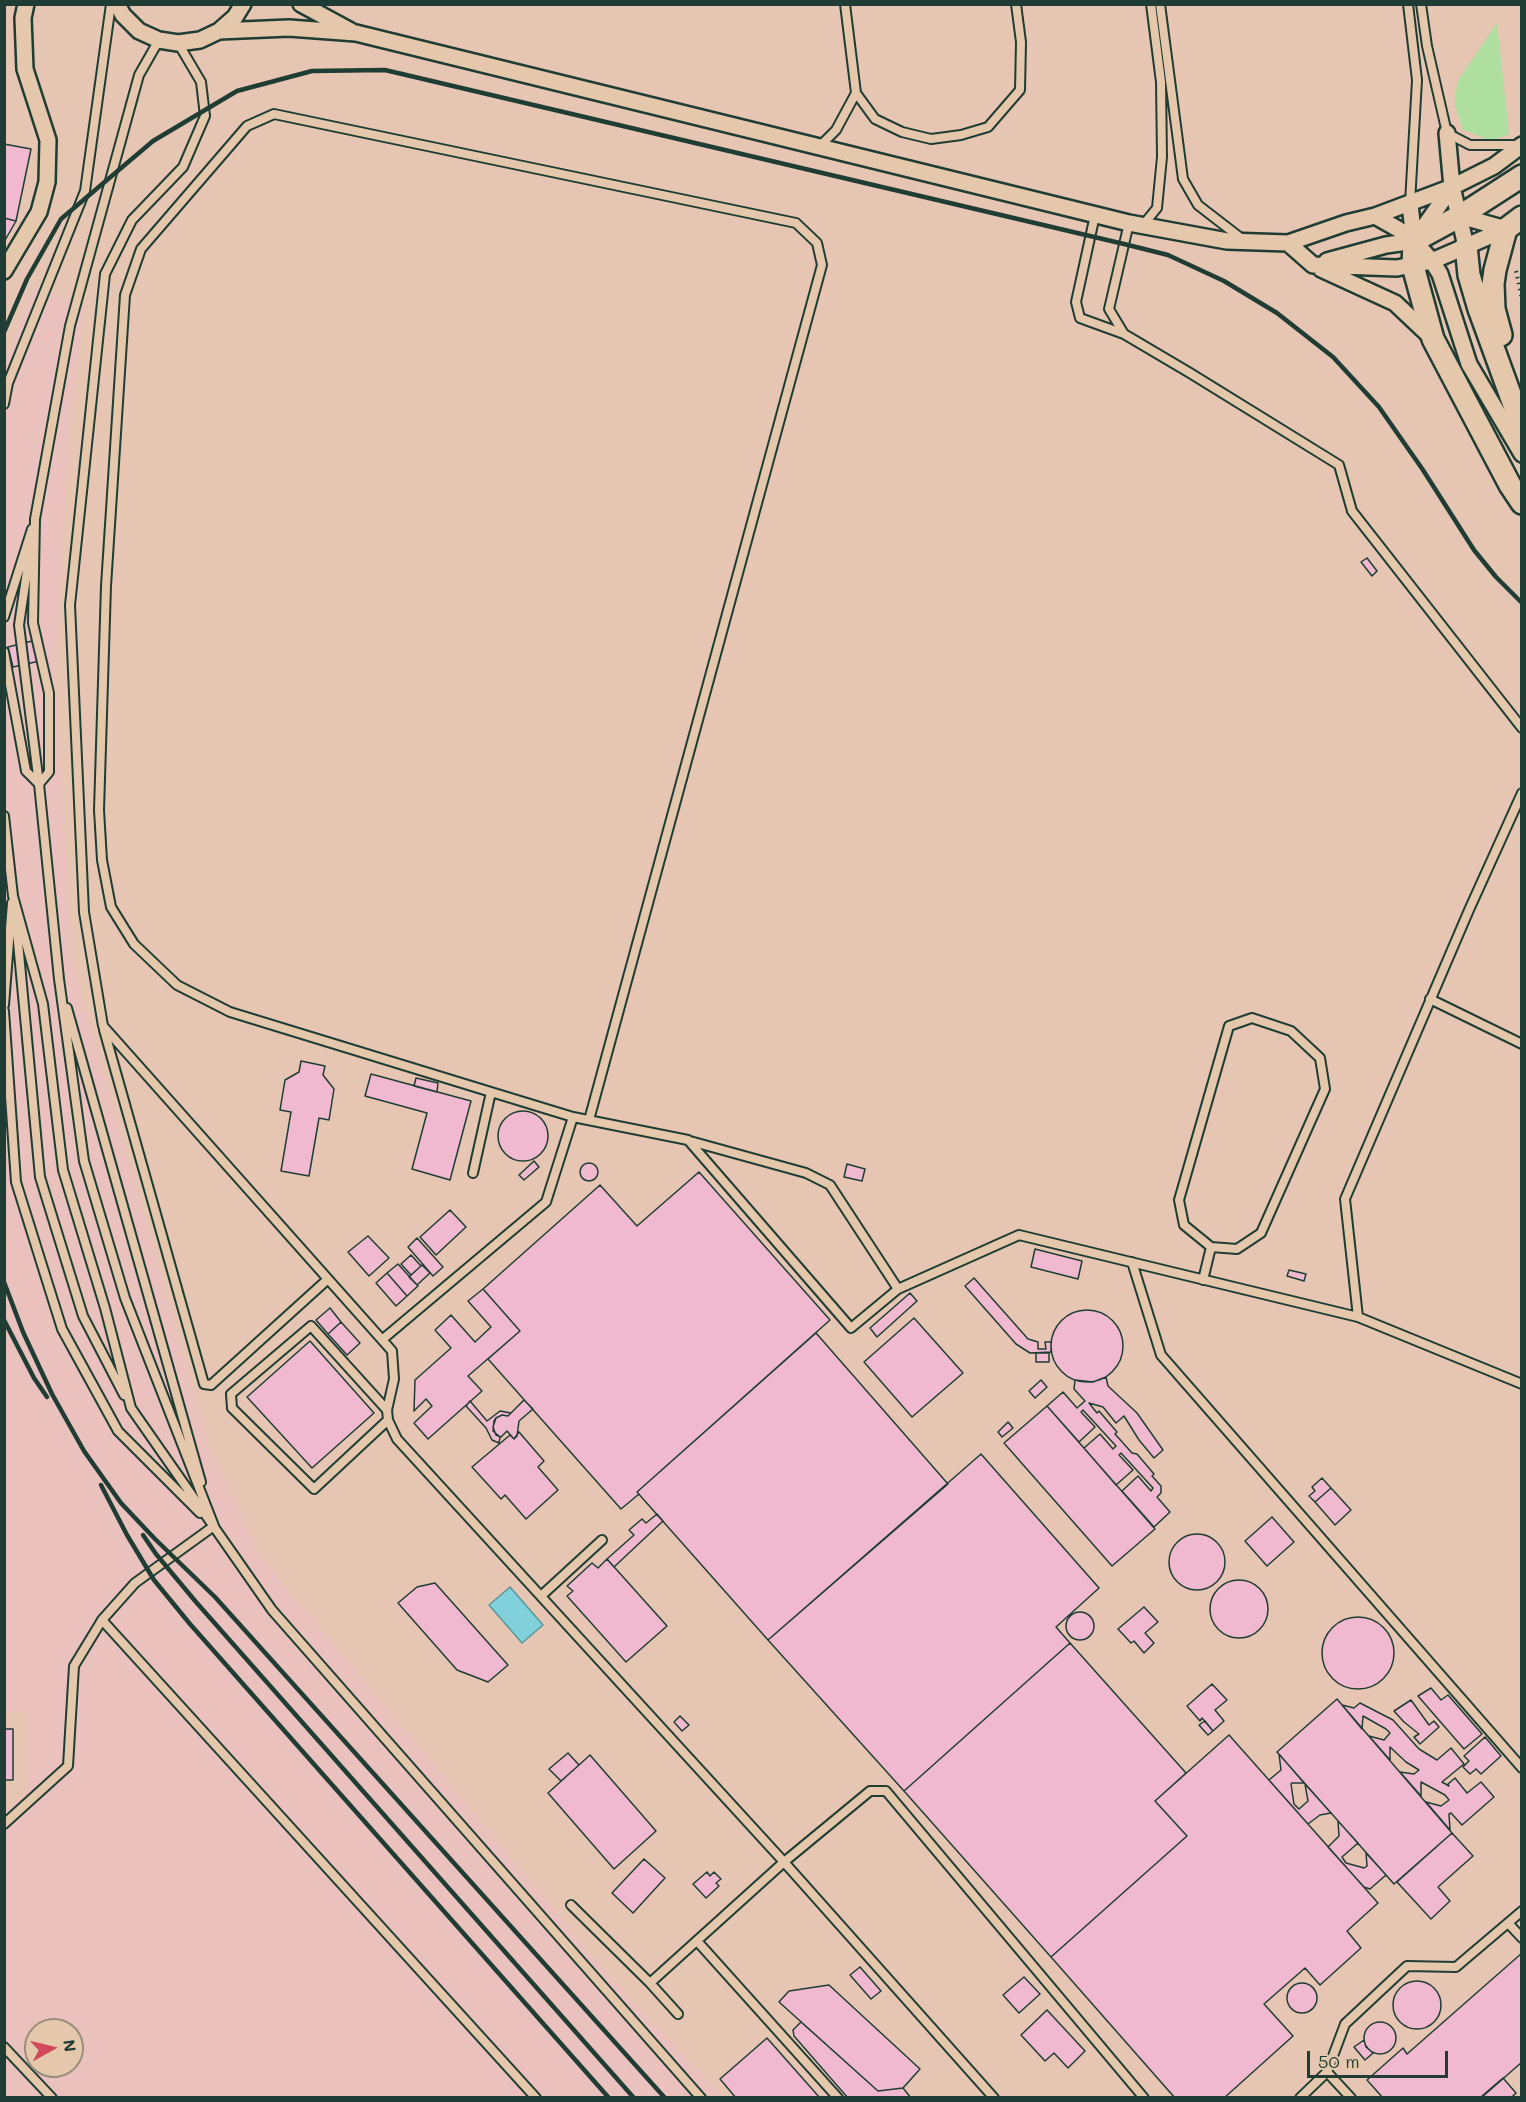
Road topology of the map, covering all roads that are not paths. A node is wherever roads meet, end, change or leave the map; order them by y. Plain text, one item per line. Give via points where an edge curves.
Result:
1 (26, 4) edge
2 (111, 4) edge
3 (117, 4) edge
4 (243, 4) edge
5 (301, 4) edge
6 (845, 4) edge
7 (1016, 4) edge
8 (1151, 4) edge
9 (1160, 4) edge
10 (1408, 4) edge
11 (1421, 4) edge
12 (219, 32) junction
13 (356, 33) junction
14 (159, 40) junction
15 (178, 44) junction
16 (856, 93) junction
17 (1447, 133) junction
18 (1521, 145) edge
19 (820, 146) junction
20 (1521, 176) edge
21 (1452, 187) junction
22 (1410, 204) junction
23 (1095, 214) junction
24 (1375, 216) junction
25 (1460, 216) junction
26 (1514, 223) edge
27 (1136, 224) junction
28 (1245, 241) junction
29 (1414, 241) junction
30 (1288, 243) junction
31 (1466, 246) junction
32 (1423, 263) junction
33 (1312, 265) junction
34 (4, 271) edge
35 (1124, 334) junction
36 (1433, 339) junction
37 (1521, 388) edge
38 (4, 404) edge
39 (1521, 428) edge
40 (1521, 454) edge
41 (1521, 503) edge
42 (35, 519) junction
43 (4, 617) edge
44 (4, 652) edge
45 (1521, 728) edge
46 (39, 784) junction
47 (1521, 793) edge
48 (4, 816) edge
49 (13, 896) junction
50 (59, 979) junction
51 (1430, 999) junction
52 (4, 1005) edge
53 (4, 1011) edge
54 (103, 1026) junction
55 (1521, 1044) edge
56 (491, 1092) junction
57 (573, 1117) junction
58 (589, 1120) junction
59 (688, 1140) junction
60 (473, 1173) dead end
61 (1211, 1248) junction
62 (1132, 1262) junction
63 (328, 1279) junction
64 (1203, 1280) junction
65 (898, 1289) junction
66 (1358, 1317) junction
67 (383, 1339) junction
68 (1521, 1384) edge
69 (131, 1408) junction
70 (387, 1410) junction
71 (388, 1420) junction
72 (213, 1526) junction
73 (602, 1540) dead end
74 (541, 1596) junction
75 (102, 1620) junction
76 (1521, 1768) edge
77 (4, 1824) edge
78 (784, 1862) junction
79 (571, 1905) dead end
80 (1521, 1911) edge
81 (1508, 1923) junction
82 (1521, 1938) edge
83 (697, 1941) junction
84 (650, 1983) junction
85 (678, 2014) dead end
86 (4, 2047) edge
87 (1327, 2072) junction
88 (52, 2097) edge
89 (536, 2097) edge
90 (701, 2097) edge
91 (838, 2097) edge
92 (994, 2097) edge
93 (1144, 2097) edge
94 (1300, 2097) edge
95 (1351, 2097) edge

1 - 34 street via 25,69 48,140 47,182 39,212
2 - 38 lane via 85,191 8,383
3 - 14 street via 139,31
4 - 12 street
5 - 13 street
6 - 16 lane
7 - 16 lane via 1021,42 1020,90 988,127 931,139 902,132 875,119
8 - 27 lane via 1161,82 1162,157 1157,208
9 - 28 lane via 1183,179 1198,205
10 - 22 lane via 1417,80
11 - 17 lane
12 - 13 street via 289,28
12 - 15 street
13 - 19 street
14 - 15 street
14 - 42 lane via 138,75 70,326
15 - 54 lane via 201,82 204,116 183,167 132,220 105,274 70,605 84,912
16 - 19 lane via 836,130
17 - 18 lane via 1470,145
17 - 21 street
18 - 21 street via 1494,166
19 - 23 street
20 - 25 main road
21 - 22 street
21 - 25 street
21 - 29 street
22 - 24 street
22 - 29 street
23 - 27 street
23 - 35 lane via 1077,302 1080,318
24 - 29 street
24 - 30 street
25 - 26 street
25 - 29 main road
25 - 31 street
26 - 31 street
26 - 37 main road via 1492,284 1499,329
27 - 28 street
27 - 35 lane via 1109,309
28 - 30 street
29 - 32 main road
29 - 33 street
30 - 33 street
31 - 32 street
31 - 39 main road via 1479,309
32 - 33 street via 1397,268
32 - 36 main road
32 - 40 street via 1440,274 1469,364
33 - 36 street via 1395,303
35 - 45 lane via 1339,465 1352,511
36 - 41 main road
42 - 43 lane
42 - 46 lane via 19,625
42 - 46 lane via 33,623 49,693 49,772
44 - 46 lane via 26,771
46 - 50 lane
47 - 51 lane
48 - 49 lane
49 - 52 lane
49 - 69 lane via 43,1004 63,1170
49 - 69 lane via 40,1177 83,1316
50 - 72 lane
50 - 72 lane via 84,1161 125,1298
51 - 55 lane
51 - 66 lane via 1345,1199
53 - 72 lane via 16,1182 62,1329 118,1431
54 - 63 lane
54 - 63 lane via 204,1384 211,1385
56 - 57 lane
56 - 58 lane via 230,1012 177,985 134,944 111,907 102,860 99,810 106,586 125,295 141,249 247,126 274,114 796,222 817,243 822,265
56 - 60 lane
57 - 58 lane
57 - 67 lane via 546,1202
58 - 59 lane
59 - 65 lane via 806,1173 830,1185
59 - 65 lane via 851,1328
61 - 61 lane via 1237,1249 1261,1233 1325,1089 1320,1058 1291,1031 1252,1018 1229,1026 1179,1200 1184,1225
61 - 64 lane
62 - 64 lane
62 - 65 lane via 1019,1235
62 - 76 lane via 1161,1355
63 - 67 lane
64 - 66 lane
66 - 68 lane
67 - 70 lane via 392,1352 394,1379
69 - 72 lane
70 - 71 lane
70 - 71 lane via 310,1326 231,1394 232,1408 314,1489
71 - 74 lane via 397,1439
72 - 75 lane via 135,1583
72 - 90 lane via 272,1610
73 - 74 lane
74 - 78 lane
75 - 77 lane via 74,1666 68,1766
75 - 89 lane
78 - 83 lane
78 - 92 lane
78 - 93 lane via 870,1791 886,1791
79 - 84 lane
80 - 81 lane
81 - 82 lane
81 - 87 lane via 1456,1966 1407,1966 1345,2024
83 - 84 lane
83 - 91 lane
84 - 85 lane
86 - 88 lane
87 - 94 lane
87 - 95 lane

